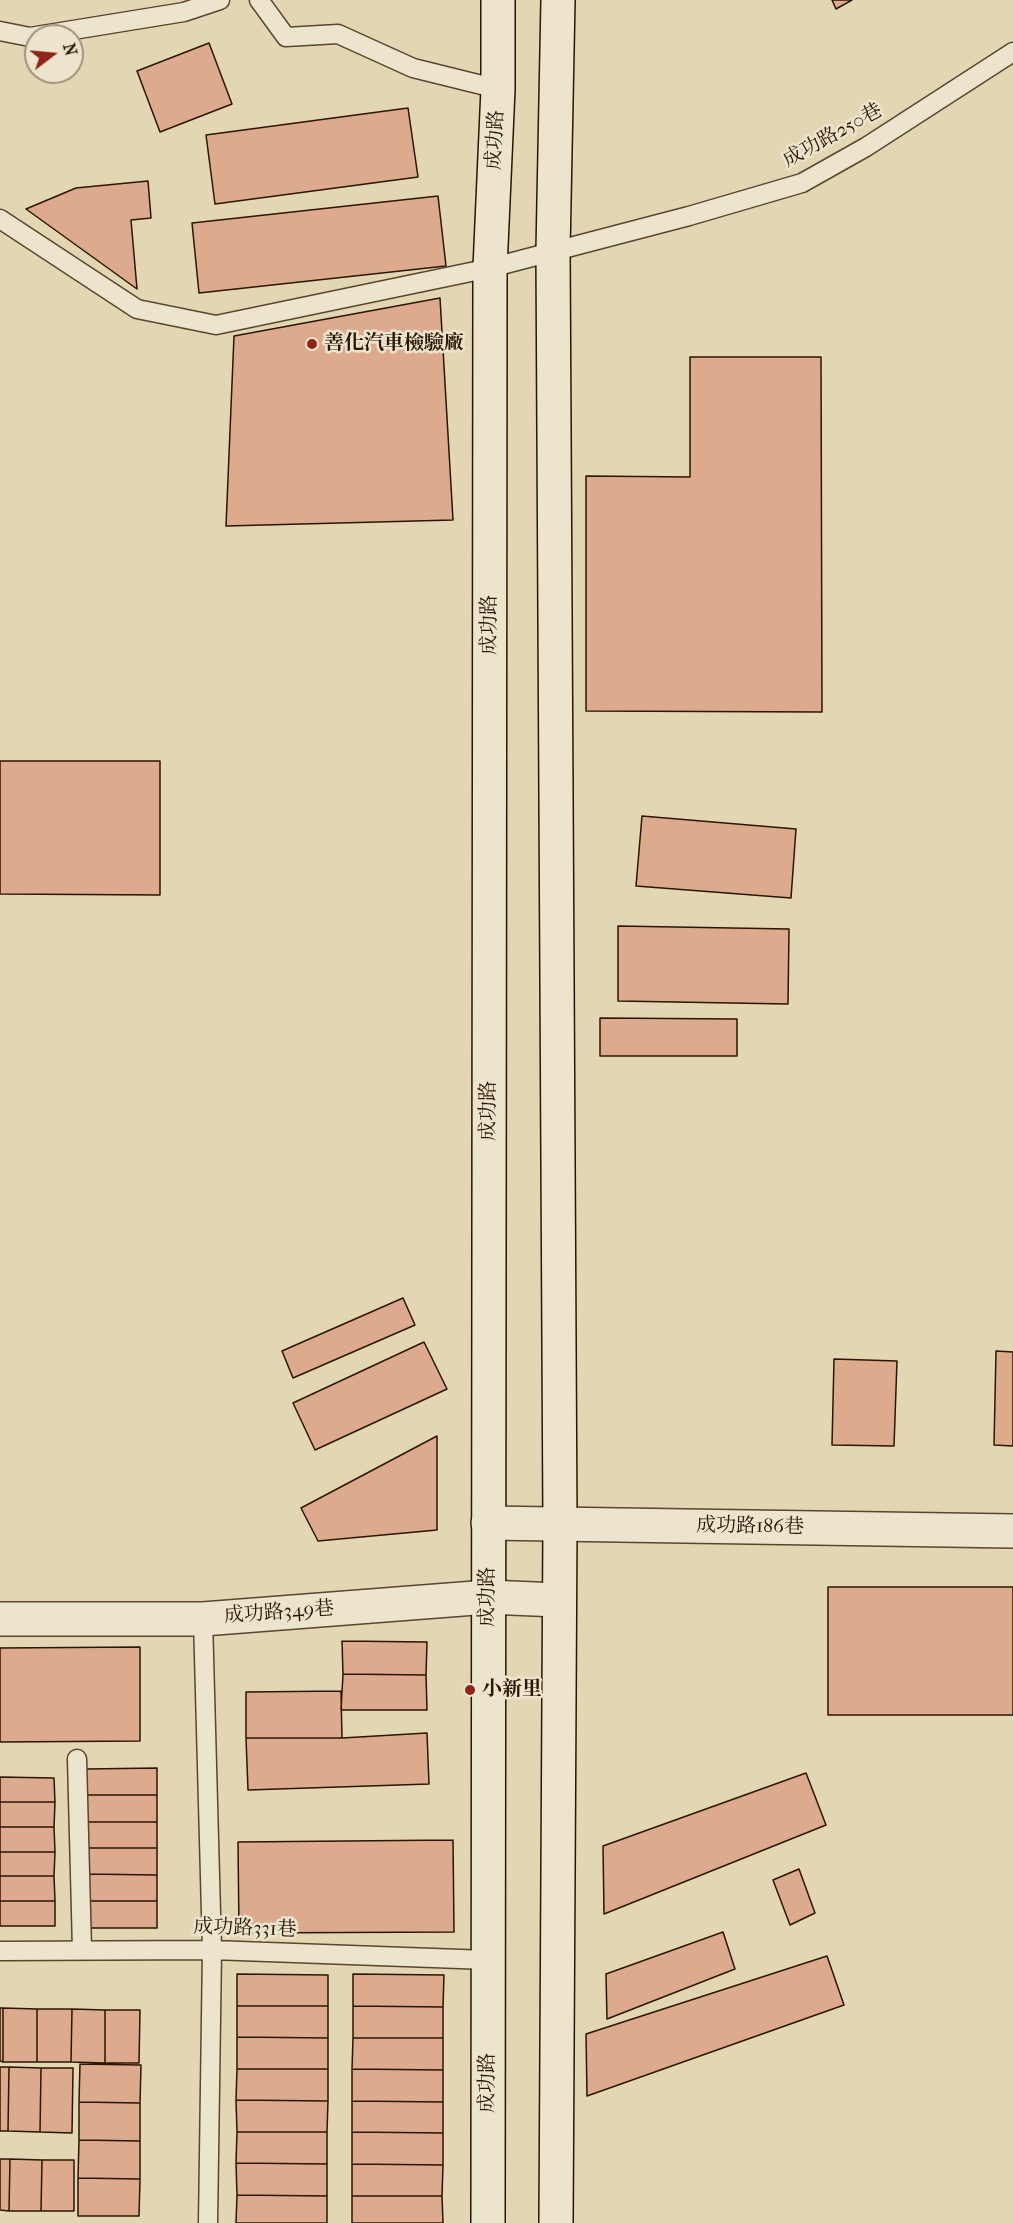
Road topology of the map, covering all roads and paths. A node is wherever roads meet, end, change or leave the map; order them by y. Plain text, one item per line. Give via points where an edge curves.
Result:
1 (220, 0) edge
2 (259, 0) edge
3 (498, 0) edge
4 (558, 0) edge
5 (0, 31) edge
6 (1013, 52) edge
7 (498, 89) junction
8 (0, 219) edge
9 (554, 251) junction
10 (490, 268) junction
11 (488, 1523) junction
12 (560, 1524) junction
13 (1013, 1531) edge
14 (488, 1597) junction
15 (558, 1600) junction
16 (0, 1619) edge
17 (203, 1619) junction
18 (77, 1759) dead end
19 (82, 1950) junction
20 (212, 1950) junction
21 (0, 1951) edge
22 (488, 1960) junction
23 (208, 2223) edge
24 (488, 2223) edge
25 (556, 2223) edge

1 - 5 lane via 184,12 30,37
2 - 7 lane via 286,37 338,34 413,68
3 - 7 main road, 成功路
4 - 9 main road
6 - 9 lane, 成功路250巷 via 867,147 802,183
7 - 10 main road, 成功路
8 - 10 lane, 成功路250巷 via 137,309 216,325
9 - 10 lane, 成功路250巷
9 - 12 main road
10 - 11 main road, 成功路
11 - 12 main road, 成功路186巷
11 - 14 main road, 成功路
12 - 13 main road, 成功路186巷
12 - 15 main road
14 - 15 main road, 成功路349巷
14 - 17 main road, 成功路349巷
14 - 22 main road, 成功路
15 - 25 main road
16 - 17 main road, 成功路349巷
17 - 20 lane
18 - 19 lane
19 - 20 lane, 成功路331巷
19 - 21 lane, 成功路331巷
20 - 22 lane, 成功路331巷
20 - 23 lane
22 - 24 main road, 成功路

